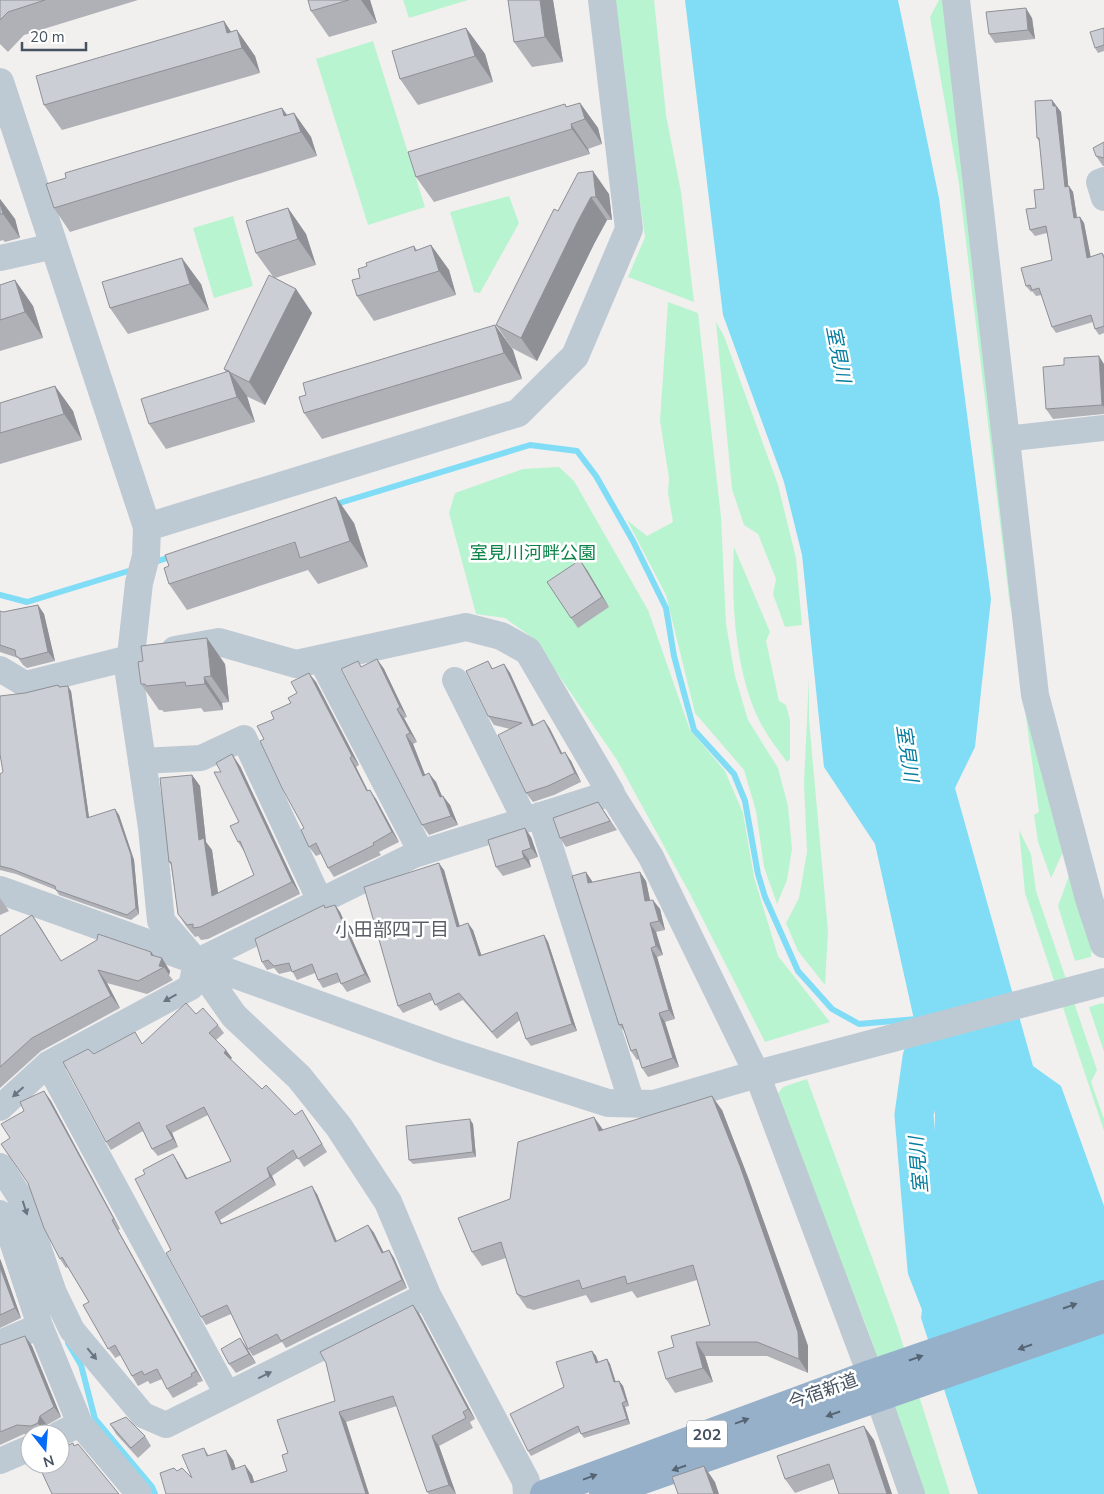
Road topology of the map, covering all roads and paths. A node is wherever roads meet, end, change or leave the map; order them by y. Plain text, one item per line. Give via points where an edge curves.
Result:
1 (602, 0) edge
2 (956, 0) edge
3 (0, 82) edge
4 (1104, 180) edge
5 (1104, 198) edge
6 (54, 246) junction
7 (0, 258) edge
8 (1104, 428) edge
9 (1005, 439) junction
10 (148, 527) junction
11 (129, 658) junction
12 (320, 658) junction
13 (0, 669) edge
14 (455, 680) dead end
15 (141, 761) junction
16 (611, 792) junction
17 (532, 818) junction
18 (422, 852) junction
19 (0, 890) edge
20 (320, 901) junction
21 (1104, 944) edge
22 (196, 962) junction
23 (1104, 982) edge
24 (48, 1064) junction
25 (756, 1074) junction
26 (632, 1103) junction
27 (0, 1108) edge
28 (0, 1166) edge
29 (2, 1223) edge
30 (1104, 1294) edge
31 (427, 1295) junction
32 (1104, 1320) edge
33 (40, 1326) junction
34 (0, 1343) edge
35 (875, 1386) junction
36 (227, 1394) junction
37 (69, 1424) edge
38 (70, 1429) edge
39 (20, 1452) edge
40 (0, 1461) edge
41 (139, 1494) edge
42 (527, 1494) edge
43 (544, 1494) edge
44 (603, 1494) edge
45 (912, 1494) edge

1 - 10 street via 629,229 575,356 518,413
2 - 9 street
3 - 6 street
4 - 5 street via 1099,182
6 - 7 street
6 - 10 street
8 - 9 street
9 - 21 street via 1035,695
10 - 11 street
11 - 12 street via 219,642 296,664
11 - 13 street via 25,684
11 - 15 street
12 - 16 street via 466,626 501,636 528,651
12 - 18 street
14 - 17 street
15 - 20 street via 200,758 244,738
15 - 22 street via 152,828 161,921
16 - 17 street
16 - 25 street via 651,857
17 - 18 street
17 - 26 street
18 - 20 street
19 - 22 street
20 - 22 street
22 -> 24 street via 190,987
22 - 26 street via 447,1051 608,1103
22 - 31 street via 234,1016 299,1077 339,1128 388,1202
23 - 25 street
24 -> 27 street
24 - 36 street
25 - 26 street via 654,1104
25 - 35 street
28 -> 36 street via 22,1200 54,1293 72,1330 143,1415 166,1425
29 - 33 street
35 -> 30 highway, 今宿新道 / 202
36 -> 31 street
31 - 42 street via 526,1481
32 -> 35 highway, 今宿新道 / 202
33 - 34 street
33 - 37 street
43 -> 35 highway, 今宿新道 / 202
35 -> 44 highway, 今宿新道 / 202
35 - 45 street
38 - 41 street
39 - 40 street

